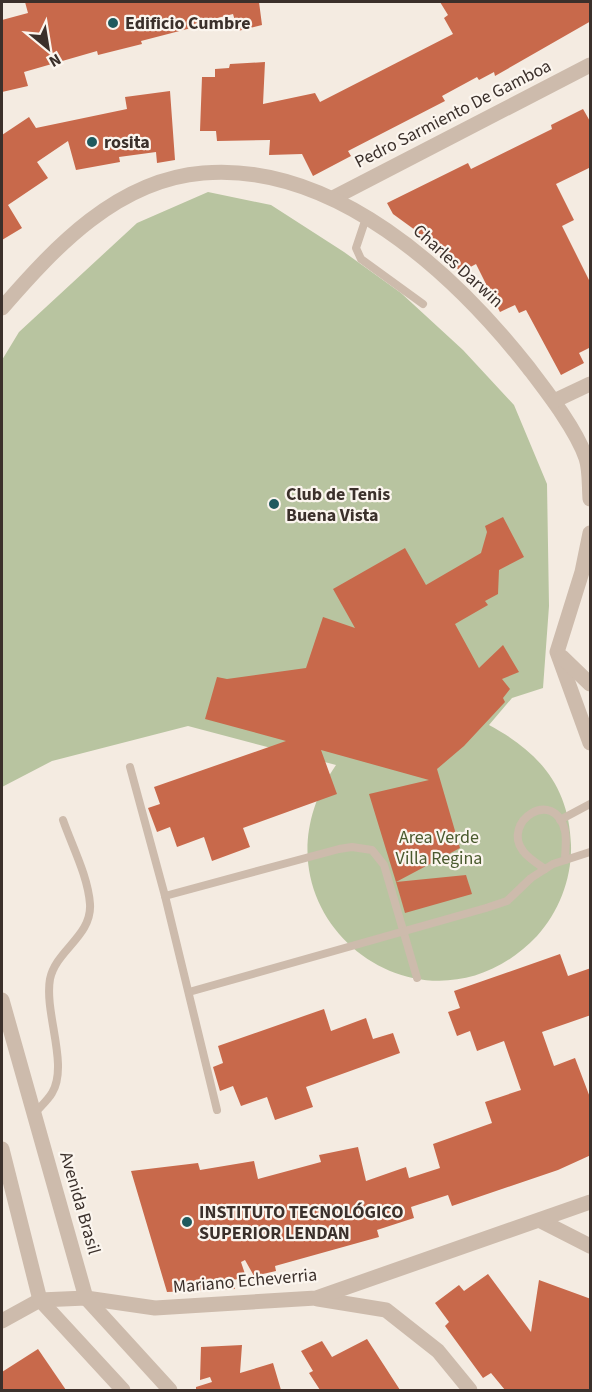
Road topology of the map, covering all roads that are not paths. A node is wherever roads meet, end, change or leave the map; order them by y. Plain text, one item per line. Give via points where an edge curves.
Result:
1 (591, 65) edge
2 (333, 198) junction
3 (366, 218) junction
4 (423, 304) dead end
5 (2, 308) edge
6 (591, 384) edge
7 (554, 401) junction
8 (591, 499) edge
9 (591, 533) edge
10 (557, 652) junction
11 (591, 684) edge
12 (591, 742) edge
13 (130, 767) dead end
14 (591, 804) edge
15 (63, 820) dead end
16 (560, 820) junction
17 (591, 852) edge
18 (565, 860) junction
19 (545, 868) junction
20 (165, 896) junction
21 (404, 930) junction
22 (417, 978) dead end
23 (189, 992) junction
24 (2, 1000) edge
25 (217, 1110) dead end
26 (34, 1114) junction
27 (2, 1149) edge
28 (591, 1202) edge
29 (541, 1221) junction
30 (591, 1246) edge
31 (86, 1298) junction
32 (316, 1298) junction
33 (40, 1300) junction
34 (2, 1321) edge
35 (123, 1390) edge
36 (170, 1390) edge
37 (470, 1390) edge

1 - 2 street, Pedro Sarmiento De Gamboa
2 - 3 street, Charles Darwin
2 - 5 street, Charles Darwin via 272,179 233,172 201,173 129,194 93,216 41,262
3 - 4 lane via 356,248 361,259
3 - 7 street, Charles Darwin via 409,244 444,275 497,328
6 - 7 street
7 - 8 street, Charles Darwin via 586,459
9 - 10 street
10 - 11 street
10 - 12 street
13 - 20 lane
14 - 16 lane
15 - 26 lane via 87,886 89,918 51,975 48,994 58,1078 53,1093
16 - 18 lane via 565,831
16 - 19 lane via 545,809 535,810 520,828 523,851
17 - 18 lane
18 - 19 lane
19 - 21 lane via 507,901
20 - 21 lane via 339,849 364,848 380,858
20 - 23 lane
21 - 22 lane
21 - 23 lane
23 - 25 lane
24 - 26 street, Avenida Brasil
26 - 31 street, Avenida Brasil
27 - 33 street
28 - 29 street, Mariano Echeverria
29 - 30 street
29 - 32 street, Mariano Echeverria
31 - 32 street, Mariano Echeverria via 155,1308
31 - 33 street, Mariano Echeverria
31 - 36 street, Avenida Brasil
32 - 37 street via 386,1310 438,1351
33 - 34 street, Mariano Echeverria
33 - 35 street

